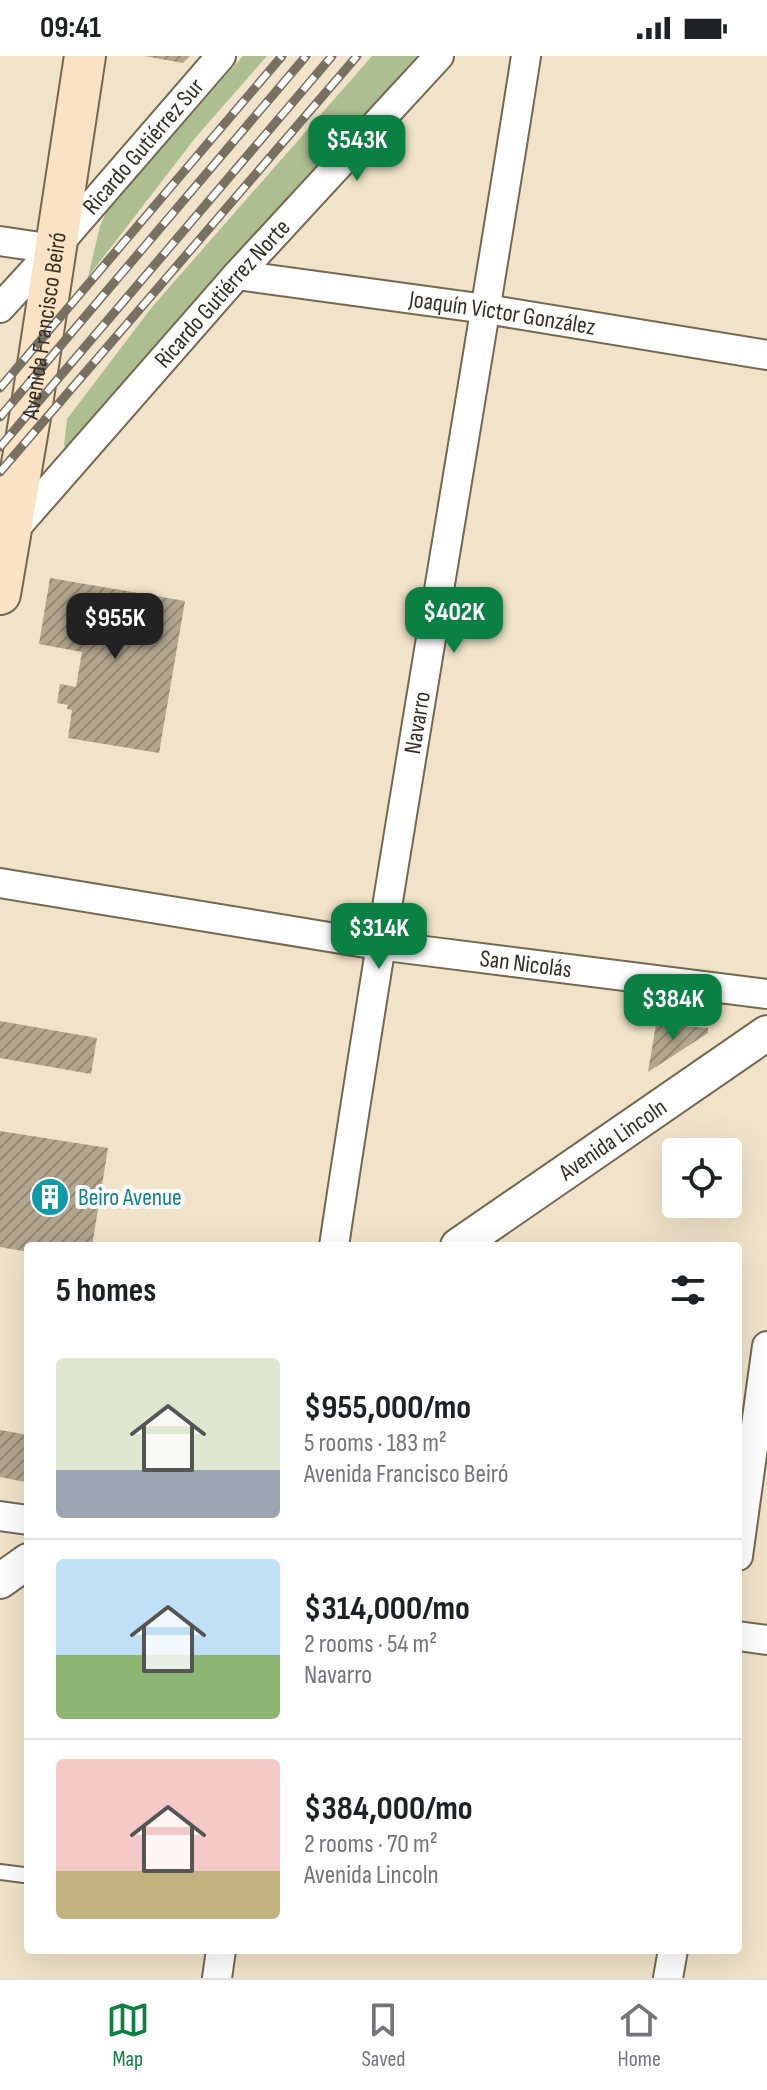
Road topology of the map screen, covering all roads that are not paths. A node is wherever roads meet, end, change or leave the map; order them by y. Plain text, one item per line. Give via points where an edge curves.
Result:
1 (85, 56) edge
2 (221, 56) edge
3 (439, 56) edge
4 (526, 56) edge
5 (0, 241) edge
6 (54, 249) junction
7 (237, 275) junction
8 (0, 308) edge
9 (486, 309) junction
10 (767, 355) edge
11 (10, 534) junction
12 (0, 594) edge
13 (0, 883) edge
14 (378, 945) junction
15 (767, 994) edge
16 (767, 1033) edge
17 (335, 1242) edge
18 (464, 1242) edge
19 (767, 1346) edge
20 (0, 1516) edge
21 (24, 1519) edge
22 (742, 1527) edge
23 (24, 1564) edge
24 (0, 1581) edge
25 (742, 1637) edge
26 (767, 1640) edge
27 (0, 1872) edge
28 (24, 1875) dead end
29 (220, 1954) edge
30 (672, 1954) edge
31 (217, 1978) edge
32 (668, 1978) edge

1 - 6 main road, Avenida Francisco Beiró
2 - 6 street, Ricardo Gutiérrez Sur
3 - 7 street, Ricardo Gutiérrez Norte
4 - 9 street, Navarro
5 - 6 street
6 - 8 street, Ricardo Gutiérrez Sur
6 - 11 main road, Avenida Francisco Beiró
7 - 9 street, Joaquín Victor González
7 - 11 street, Ricardo Gutiérrez Norte
9 - 10 street, Joaquín Victor González
9 - 14 street, Navarro
11 - 12 main road, Avenida Francisco Beiró
13 - 14 street, San Nicolás
14 - 15 street, San Nicolás
14 - 17 street, Navarro
16 - 18 street, Avenida Lincoln
19 - 22 street
20 - 21 street
23 - 24 street
25 - 26 street
27 - 28 lane
29 - 31 street
30 - 32 street

